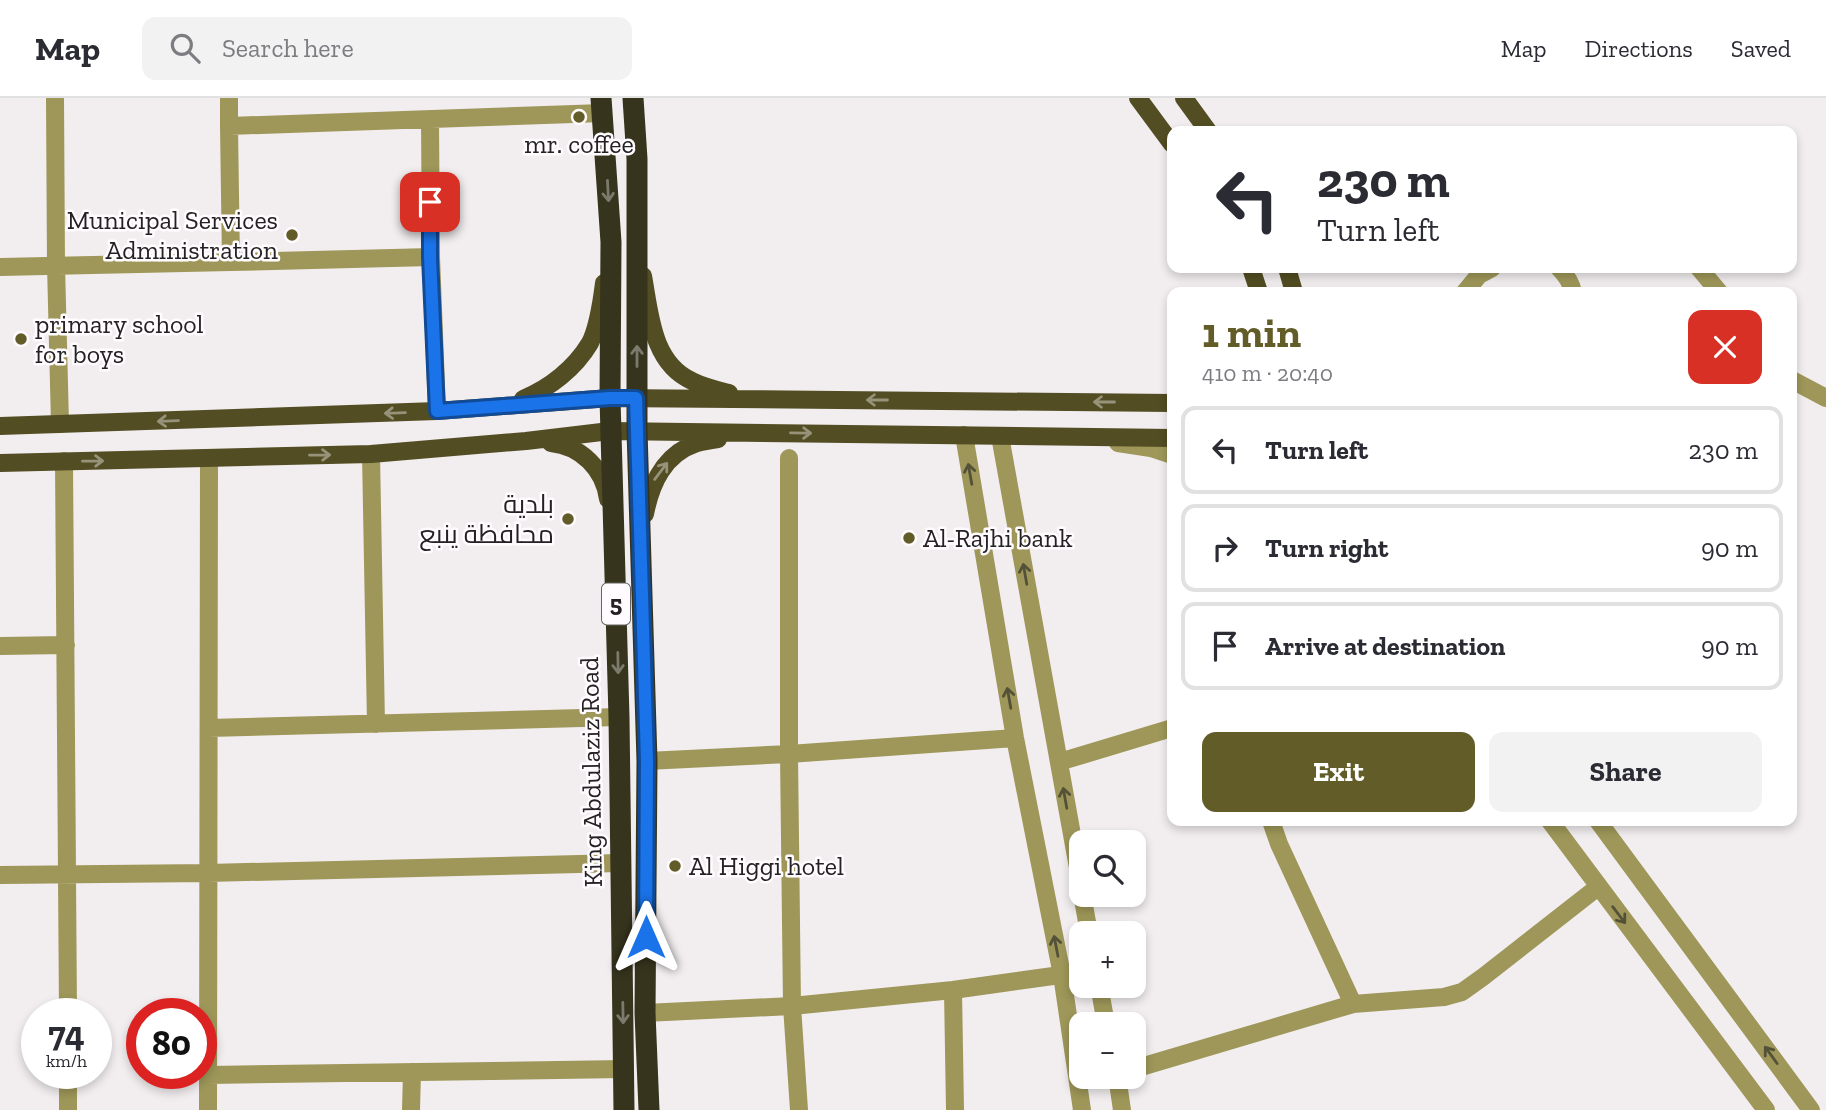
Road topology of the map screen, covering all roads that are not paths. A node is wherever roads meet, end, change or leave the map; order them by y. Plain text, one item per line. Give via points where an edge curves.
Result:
1 (55, 98) edge
2 (229, 98) edge
3 (633, 98) edge
4 (1138, 98) edge
5 (1184, 98) edge
6 (602, 105) edge
7 (430, 119) junction
8 (229, 126) junction
9 (1204, 126) edge
10 (1167, 137) edge
11 (637, 241) junction
12 (611, 242) junction
13 (430, 257) junction
14 (231, 262) junction
15 (56, 265) junction
16 (0, 267) edge
17 (1483, 273) edge
18 (1703, 273) edge
19 (1469, 287) edge
20 (1715, 287) edge
21 (1797, 383) edge
22 (610, 398) junction
23 (636, 398) junction
24 (1826, 398) edge
25 (753, 399) junction
26 (1167, 402) edge
27 (506, 406) junction
28 (437, 411) junction
29 (60, 424) junction
30 (0, 426) edge
31 (637, 430) junction
32 (610, 431) junction
33 (752, 432) junction
34 (964, 435) junction
35 (1000, 436) junction
36 (1080, 436) junction
37 (1167, 438) edge
38 (526, 441) junction
39 (1167, 453) edge
40 (371, 454) junction
41 (209, 458) junction
42 (789, 458) dead end
43 (64, 461) junction
44 (0, 463) edge
45 (640, 535) junction
46 (614, 542) junction
47 (66, 645) junction
48 (0, 646) edge
49 (619, 717) junction
50 (376, 724) junction
51 (209, 728) junction
52 (1167, 730) edge
53 (1015, 738) junction
54 (789, 754) junction
55 (647, 761) junction
56 (1059, 762) junction
57 (1273, 826) edge
58 (1554, 826) edge
59 (1602, 826) edge
60 (1071, 830) edge
61 (620, 863) junction
62 (208, 873) junction
63 (0, 875) edge
64 (68, 876) junction
65 (1598, 887) junction
66 (1069, 974) edge
67 (1062, 975) junction
68 (953, 990) junction
69 (68, 998) edge
70 (208, 998) edge
71 (1353, 1004) junction
72 (792, 1006) junction
73 (645, 1013) junction
74 (1146, 1065) edge
75 (624, 1069) junction
76 (412, 1072) junction
77 (217, 1075) edge
78 (68, 1089) edge
79 (208, 1089) edge
80 (1119, 1089) edge
81 (68, 1110) edge
82 (208, 1110) edge
83 (411, 1110) edge
84 (624, 1110) edge
85 (649, 1110) edge
86 (799, 1110) edge
87 (955, 1110) edge
88 (1082, 1110) edge
89 (1122, 1110) edge
90 (1766, 1110) edge
91 (1811, 1110) edge

1 - 15 street
2 - 8 street
3 - 11 highway, King Abdulaziz Road / 5
4 - 10 main road
5 - 9 main road
6 - 7 street
6 -> 12 highway, King Abdulaziz Road / 5
7 - 8 street
7 - 13 street
8 - 14 street
23 -> 11 highway, King Abdulaziz Road / 5
11 - 25 main road via 654,333 668,362 691,381
12 - 22 highway, King Abdulaziz Road / 5
12 - 27 main road via 591,341 556,380
13 - 14 street
13 - 28 street
14 - 15 street
15 - 16 street
15 - 29 street
17 - 19 street
18 - 20 street
21 - 24 street
22 - 23 main road
22 - 27 main road
22 - 32 highway, King Abdulaziz Road / 5
23 - 25 main road
23 - 31 highway, King Abdulaziz Road / 5
26 -> 25 main road
27 - 28 main road
28 -> 29 main road
29 - 30 main road
31 - 32 main road
31 - 33 main road
31 - 45 highway, King Abdulaziz Road / 5
32 - 38 main road
32 - 46 highway, King Abdulaziz Road / 5
33 -> 34 main road
45 -> 33 main road via 649,492 670,460 696,443
34 - 35 main road
53 -> 34 street
35 - 36 main road
56 -> 35 street
36 - 37 main road
36 - 39 street
38 - 40 main road
38 - 46 main road via 559,444 588,457 607,492
41 -> 40 main road
40 - 50 street
43 -> 41 main road
41 - 51 street
42 - 54 street
43 - 44 main road
43 - 47 street
45 - 55 highway, King Abdulaziz Road / 5
46 -> 49 highway, King Abdulaziz Road / 5
47 - 48 street
47 - 64 street
49 - 50 street
49 - 61 highway, King Abdulaziz Road / 5
50 - 51 street
51 - 62 street
52 - 56 street
53 - 54 street
67 -> 53 street
54 - 55 street
54 - 72 street
55 - 73 highway, King Abdulaziz Road / 5
60 -> 56 street
57 - 71 street
58 - 65 street
91 -> 59 street
61 - 62 street
61 -> 75 highway, King Abdulaziz Road / 5
62 - 64 street
62 - 70 street
63 - 64 street
64 - 69 street
65 - 71 street via 1462,992
65 -> 90 street
66 - 67 street
67 - 68 street
67 - 88 street
68 - 72 street
68 - 87 street
71 - 74 street
72 - 73 street
72 - 86 street
73 - 85 highway, King Abdulaziz Road / 5
75 - 76 street
75 - 84 highway, King Abdulaziz Road / 5
76 - 77 street
76 - 83 street
78 - 81 street
79 - 82 street
80 - 89 street

